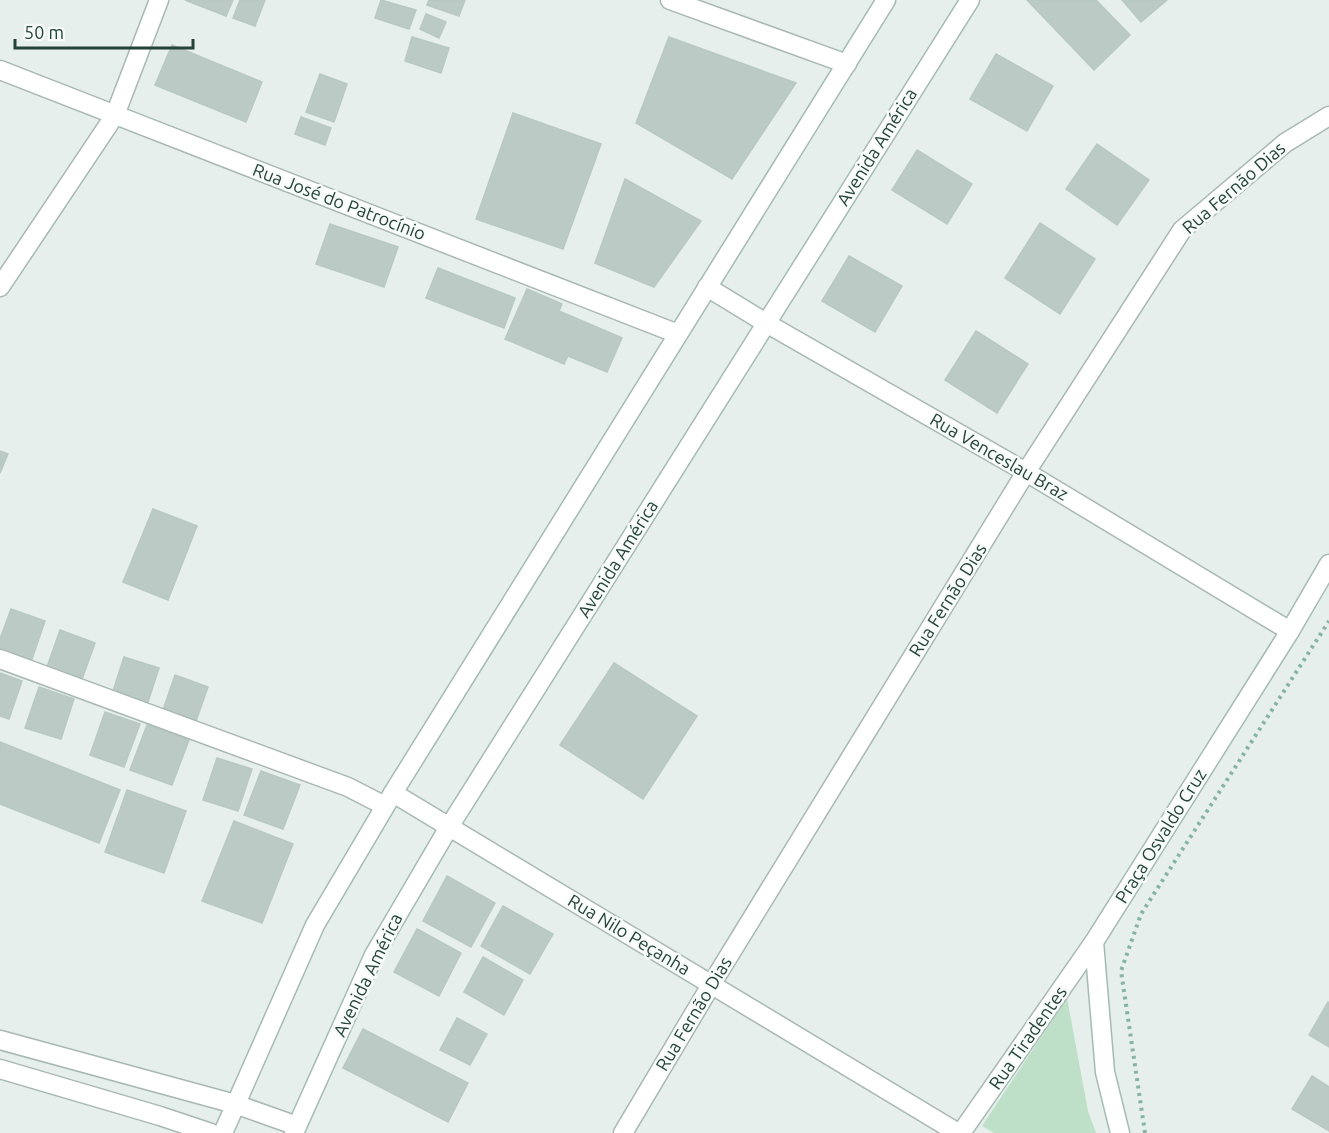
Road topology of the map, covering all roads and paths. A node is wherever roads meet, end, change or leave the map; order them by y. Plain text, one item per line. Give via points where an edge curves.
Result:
1 (159, 0) edge
2 (670, 0) edge
3 (886, 0) edge
4 (970, 0) edge
5 (847, 64) junction
6 (0, 70) edge
7 (115, 115) junction
8 (1329, 116) edge
9 (0, 287) edge
10 (707, 287) junction
11 (766, 323) junction
12 (678, 334) junction
13 (1026, 472) junction
14 (1329, 564) edge
15 (1329, 621) edge
16 (1290, 631) junction
17 (0, 658) edge
18 (389, 800) junction
19 (449, 827) junction
20 (1094, 942) junction
21 (711, 985) junction
22 (0, 1040) edge
23 (0, 1069) edge
24 (235, 1104) junction
25 (296, 1130) edge
26 (211, 1133) edge
27 (222, 1133) edge
28 (623, 1133) edge
29 (959, 1133) edge
30 (1120, 1133) edge
31 (1145, 1133) edge

1 - 7 street
2 - 5 street
3 - 5 street
4 - 11 street, Avenida América
5 - 10 street
6 - 7 street, Rua José do Patrocínio
7 - 9 street
7 - 12 street, Rua José do Patrocínio
8 - 13 street, Rua Fernão Dias via 1285,143 1182,230
10 - 11 street, Rua Venceslau Braz
10 - 12 street
11 - 13 street, Rua Venceslau Braz
11 - 19 street, Avenida América
12 - 18 street
13 - 16 street, Rua Venceslau Braz
13 - 21 street, Rua Fernão Dias
14 - 16 street, Praça Osvaldo Cruz
15 - 31 path via 1137,924 1121,971
16 - 20 street, Praça Osvaldo Cruz
17 - 18 street, Rua Nilo Peçanha
18 - 19 street, Rua Nilo Peçanha
18 - 24 street via 315,925
19 - 21 street, Rua Nilo Peçanha
19 - 25 street, Avenida América via 374,955
20 - 29 street, Rua Tiradentes
20 - 30 street via 1105,1072
21 - 28 street, Rua Fernão Dias
21 - 29 street, Rua Nilo Peçanha
22 - 24 street
23 - 26 street
24 - 25 street
24 - 27 street

